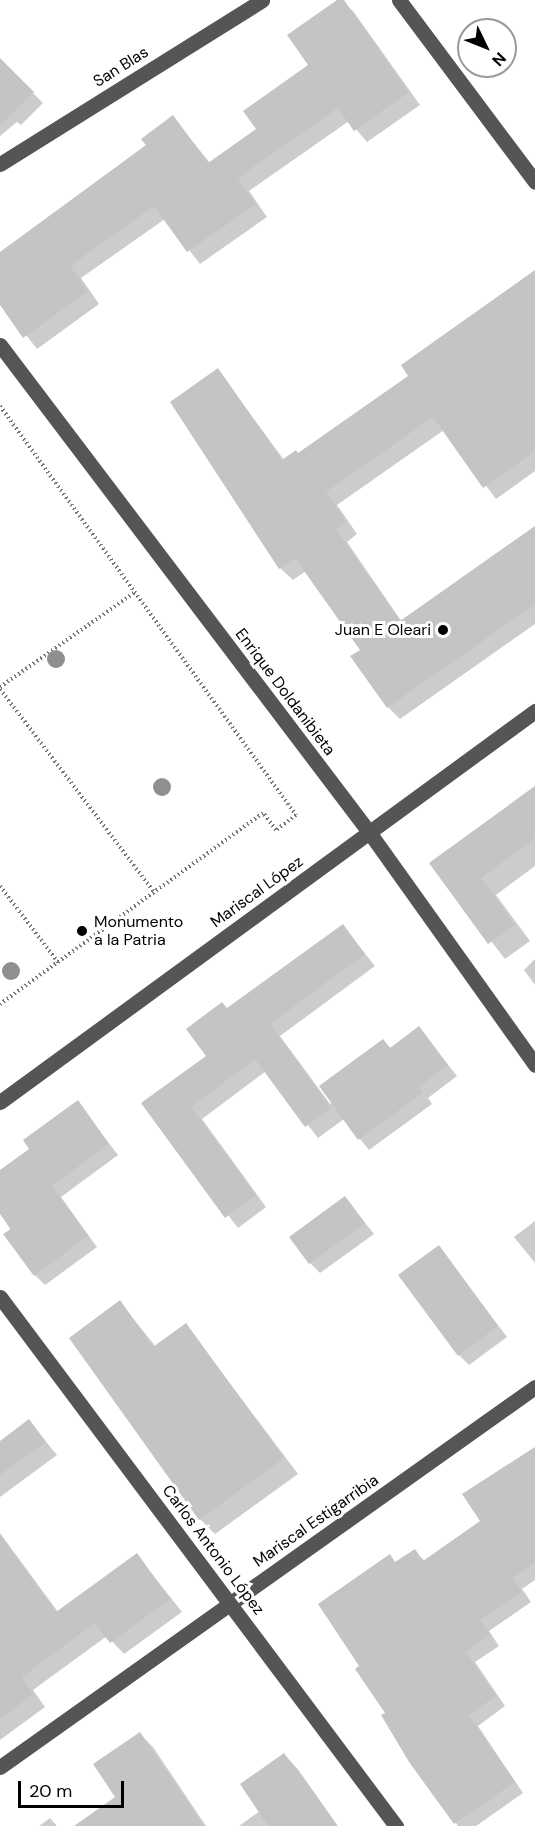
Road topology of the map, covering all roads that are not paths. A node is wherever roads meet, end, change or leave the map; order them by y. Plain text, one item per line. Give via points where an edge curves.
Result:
1 (262, 0) edge
2 (399, 0) edge
3 (0, 164) edge
4 (535, 182) edge
5 (0, 345) edge
6 (535, 711) edge
7 (369, 832) junction
8 (535, 1065) edge
9 (0, 1102) edge
10 (0, 1297) edge
11 (535, 1387) edge
12 (231, 1604) junction
13 (0, 1767) edge
14 (396, 1826) edge

1 - 3 street, San Blas
2 - 4 street
5 - 7 street, Enrique Doldanibieta
6 - 7 street, Mariscal López
7 - 8 street, Enrique Doldanibieta
7 - 9 street, Mariscal López
10 - 12 street, Carlos Antonio López
11 - 12 street, Mariscal Estigarribia
12 - 13 street, Mariscal Estigarribia
12 - 14 street, Carlos Antonio López

